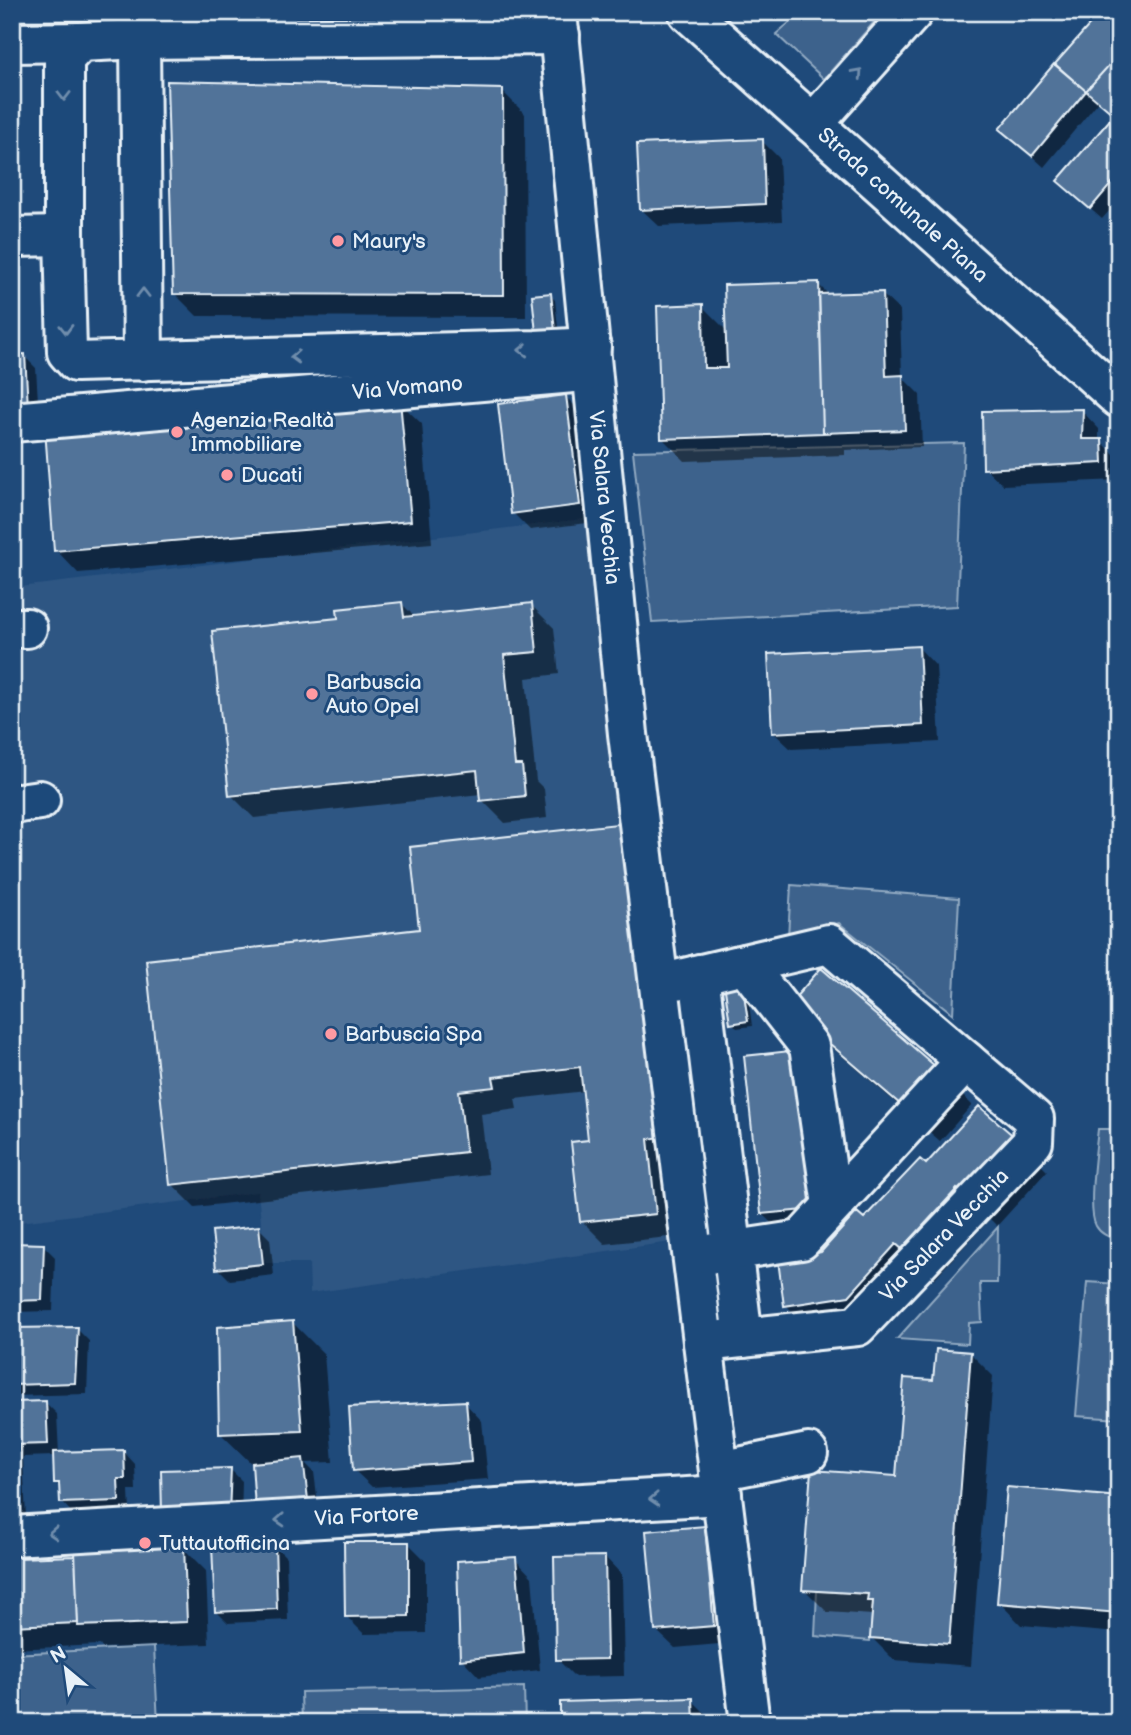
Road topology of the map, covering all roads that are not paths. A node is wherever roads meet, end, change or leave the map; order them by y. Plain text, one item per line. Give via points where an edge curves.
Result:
1 (688, 12) edge
2 (913, 12) edge
3 (559, 24) edge
4 (140, 39) junction
5 (80, 42) junction
6 (12, 43) edge
7 (813, 124) junction
8 (64, 236) junction
9 (12, 237) edge
10 (592, 359) junction
11 (143, 361) junction
12 (1119, 398) edge
13 (12, 422) edge
14 (745, 964) junction
15 (699, 974) junction
16 (659, 984) junction
17 (965, 1061) junction
18 (832, 1205) junction
19 (732, 1251) junction
20 (693, 1257) junction
21 (743, 1338) junction
22 (703, 1342) junction
23 (807, 1453) dead end
24 (721, 1483) junction
25 (12, 1536) edge
26 (750, 1723) edge

1 - 7 street, Strada comunale Piana
7 -> 2 street
3 - 4 street
3 - 10 street, Via Salara Vecchia
4 - 5 street
11 -> 4 street
5 - 6 street
5 -> 8 street via 64,59
7 - 12 street, Strada comunale Piana
8 - 9 street
8 -> 11 street via 67,352 76,362
10 -> 11 street
10 - 13 street, Via Vomano
10 - 16 street, Via Salara Vecchia via 628,734
14 - 15 street, Via Salara Vecchia
14 - 17 street, Via Salara Vecchia via 829,944
14 - 18 street via 810,1046
15 - 16 street, Via Salara Vecchia
15 - 19 street
16 - 20 street, Via Salara Vecchia
17 - 18 street
17 - 21 street, Via Salara Vecchia via 1034,1119 1033,1142 857,1326
18 - 19 street via 801,1240
19 - 20 street
19 - 21 street
20 - 22 street, Via Salara Vecchia
21 - 22 street, Via Salara Vecchia
22 - 24 street, Via Salara Vecchia
23 - 24 street, Via Fortore
24 -> 25 street, Via Fortore
24 - 26 street, Via Salara Vecchia

